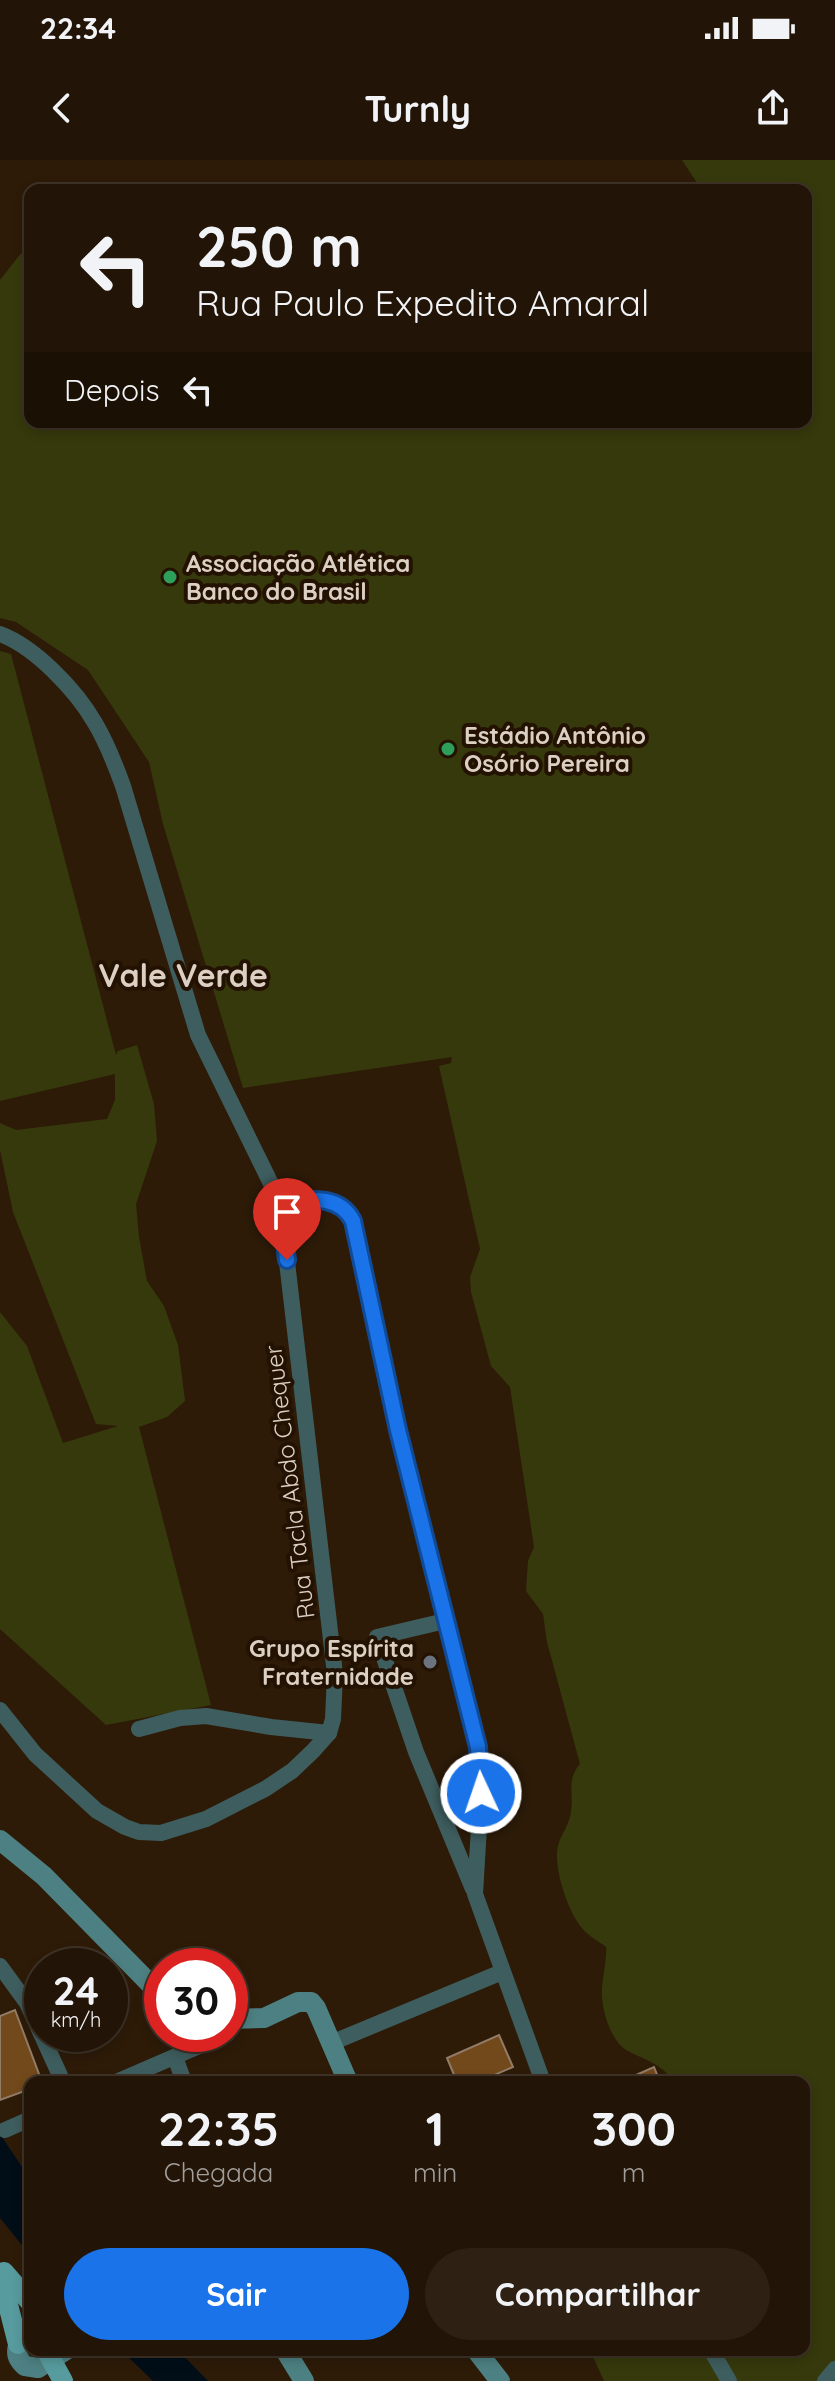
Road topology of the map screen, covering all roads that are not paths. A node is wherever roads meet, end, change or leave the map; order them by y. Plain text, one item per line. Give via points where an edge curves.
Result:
1 (0, 634) edge
2 (280, 1202) junction
3 (445, 1621) junction
4 (0, 1710) edge
5 (139, 1729) dead end
6 (329, 1733) junction
7 (0, 1840) edge
8 (475, 1894) junction
9 (0, 1966) edge
10 (502, 1972) junction
11 (144, 1978) edge
12 (248, 2018) edge
13 (264, 2018) junction
14 (248, 2025) edge
15 (331, 2043) junction
16 (186, 2052) edge
17 (175, 2057) junction
18 (60, 2076) edge
19 (130, 2076) edge
20 (182, 2076) edge
21 (345, 2076) edge
22 (541, 2076) edge
23 (24, 2122) edge
24 (5, 2130) dead end
25 (0, 2269) edge
26 (24, 2295) edge
27 (24, 2312) edge
28 (24, 2338) edge
29 (52, 2356) edge
30 (56, 2356) edge
31 (289, 2356) edge
32 (481, 2356) edge
33 (714, 2356) edge
34 (835, 2369) edge
35 (24, 2374) edge
36 (63, 2381) edge
37 (304, 2381) edge
38 (500, 2381) edge
39 (729, 2381) edge
40 (825, 2381) edge

1 - 2 street, Rua Tacla Abdo Chequer via 33,652 51,671 94,720 110,752 189,1009
2 - 3 street via 325,1200 348,1211 353,1221
2 - 6 street, Rua Tacla Abdo Chequer via 335,1674
3 - 8 street via 481,1770
3 - 8 street via 377,1637 416,1752
4 - 6 street via 35,1754 97,1811 139,1832 161,1833 206,1819 265,1789 292,1771
5 - 6 street via 206,1716
7 - 11 street via 44,1876
8 - 10 street
9 - 18 street via 27,2003
10 - 15 street
10 - 22 street
12 - 13 street
13 - 14 street
13 - 15 street via 308,2001
15 - 21 street
16 - 17 street
17 - 19 street
17 - 20 street
23 - 24 street
25 - 26 main road
25 - 27 main road
25 - 28 main road
28 - 35 street via 17,2357
29 - 35 street
30 - 36 main road
31 - 37 street
32 - 38 street
33 - 39 street
34 - 40 street

